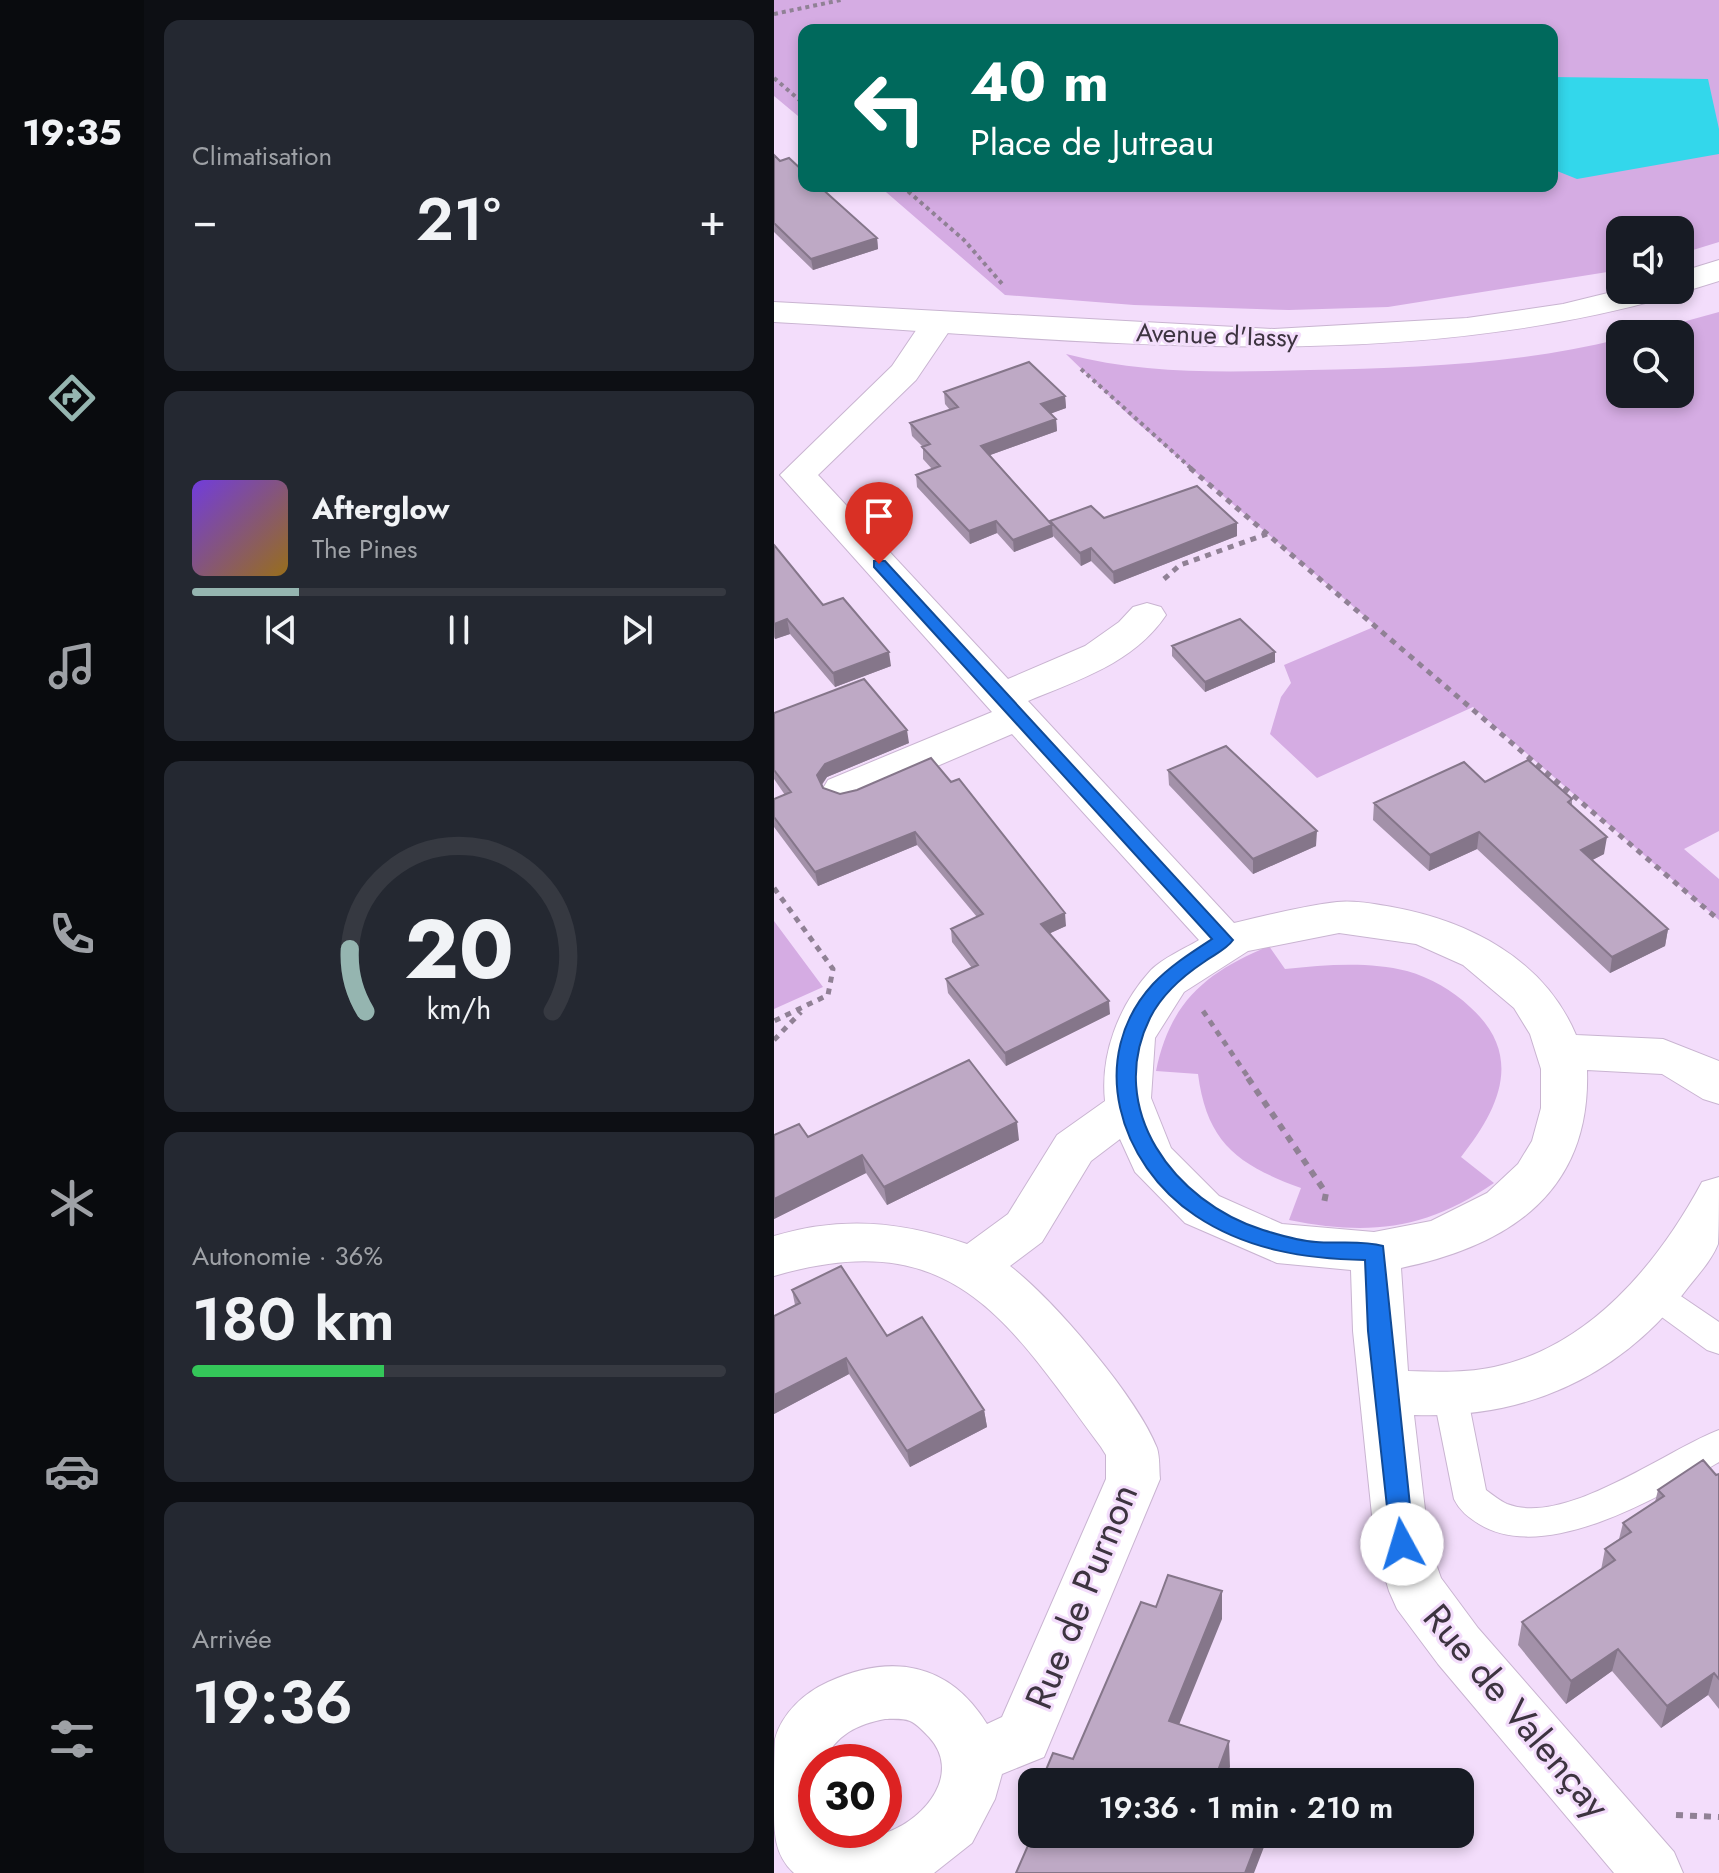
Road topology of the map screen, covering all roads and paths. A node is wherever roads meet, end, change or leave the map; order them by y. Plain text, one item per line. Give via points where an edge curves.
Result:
1 (841, 0) edge
2 (774, 14) edge
3 (774, 78) edge
4 (798, 99) edge
5 (909, 192) edge
6 (1719, 270) edge
7 (1694, 278) edge
8 (1008, 289) dead end
9 (1606, 302) edge
10 (774, 312) edge
11 (939, 321) junction
12 (1078, 365) dead end
13 (786, 475) edge
14 (1268, 534) junction
15 (1147, 615) joint
16 (1009, 707) junction
17 (843, 790) edge
18 (774, 888) edge
19 (1719, 920) edge
20 (1224, 940) junction
21 (1178, 973) junction
22 (805, 1008) junction
23 (774, 1021) edge
24 (774, 1040) edge
25 (1562, 1052) junction
26 (1719, 1086) edge
27 (1128, 1110) junction
28 (1719, 1196) edge
29 (1312, 1250) junction
30 (1375, 1252) junction
31 (774, 1256) edge
32 (971, 1268) junction
33 (1652, 1293) junction
34 (1719, 1340) edge
35 (1387, 1392) junction
36 (1450, 1394) junction
37 (1719, 1445) edge
38 (971, 1758) dead end
39 (1653, 1873) edge

1 - 2 path
3 - 4 path
5 - 8 path via 964,240
6 - 7 street
9 - 11 street, Avenue d'Iassy via 1546,316 1337,338
10 - 11 street, Avenue d'Iassy
11 - 13 street via 904,373
12 - 14 path
13 - 16 street
14 - 15 path via 1180,565 1166,576
14 - 19 path
15 - 16 street via 1108,651
16 - 17 street
16 - 20 street
18 - 22 path via 833,969 828,995
20 - 21 street
20 - 25 street via 1287,922 1339,917 1380,919 1425,930 1496,964 1527,992
21 - 27 street via 1142,1014 1128,1047
21 - 29 path via 1326,1193
22 - 23 path
22 - 24 path
25 - 26 street via 1658,1053 1686,1062
25 - 30 street via 1565,1114 1554,1147 1533,1181 1479,1223 1430,1243
27 - 29 street via 1139,1141 1161,1173 1202,1210 1255,1236
27 - 32 street via 1074,1148 1025,1228
28 - 33 street via 1695,1243
29 - 30 street
30 - 35 street, Rue de Valençay
31 - 32 street, Rue de Purnon via 834,1241 868,1240 921,1250
32 - 38 street, Rue de Purnon via 1026,1311 1120,1431 1132,1452 1133,1479 1023,1737
33 - 34 lane
33 - 36 street via 1590,1348 1558,1367 1508,1386
35 - 36 street
35 - 39 street, Rue de Valençay via 1402,1544 1417,1591
36 - 37 lane via 1471,1499 1503,1520 1548,1523 1670,1474

